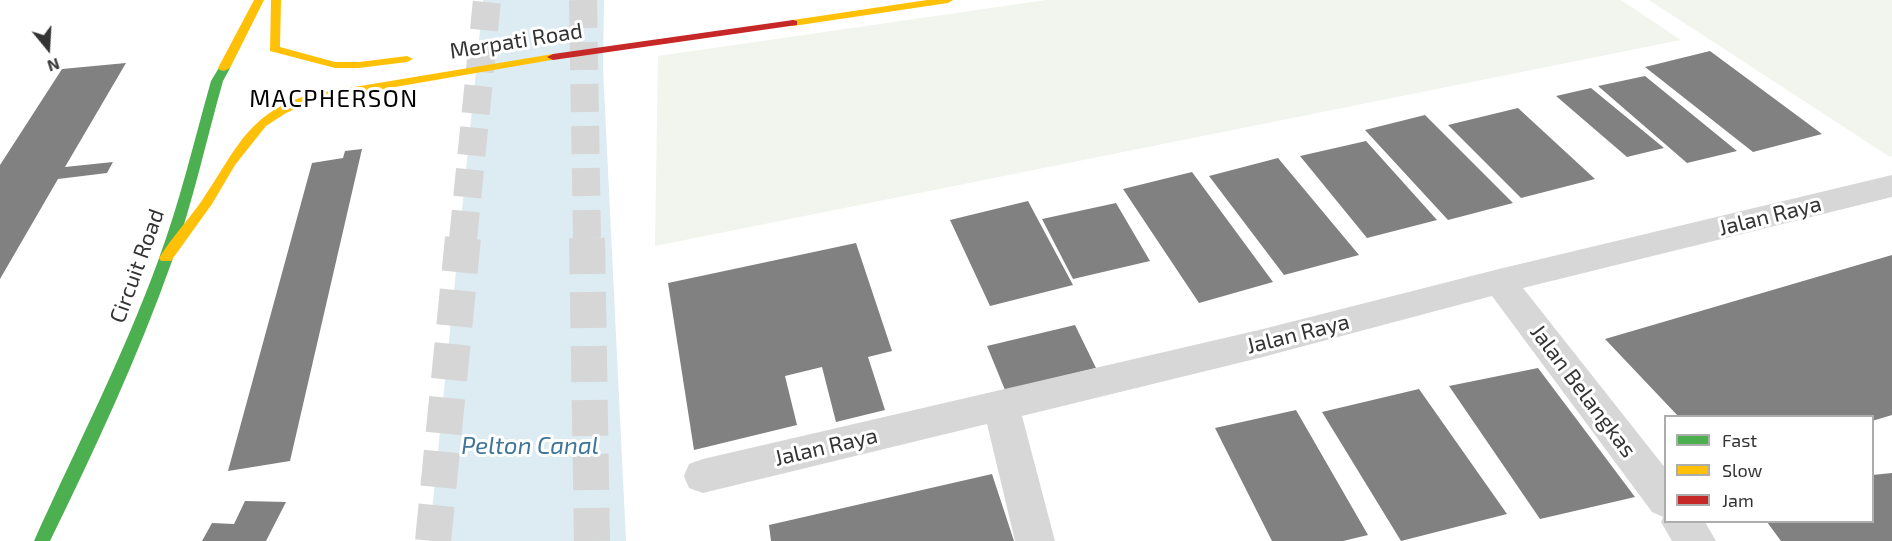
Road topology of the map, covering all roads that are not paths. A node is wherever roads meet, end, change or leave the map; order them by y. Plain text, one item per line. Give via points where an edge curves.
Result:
1 (260, 0) edge
2 (276, 0) edge
3 (885, 0) edge
4 (948, 0) edge
5 (916, 5) junction
6 (424, 57) dead end
7 (1892, 186) edge
8 (166, 258) junction
9 (1499, 282) junction
10 (1001, 407) junction
11 (703, 476) dead end
12 (1664, 499) edge
13 (1682, 523) edge
14 (42, 541) edge
15 (1035, 541) edge
16 (1696, 541) edge

1 - 8 street, Circuit Road via 217,81
2 - 6 street, Merpati Road via 274,49 335,65
3 - 5 street
4 - 5 street, Merpati Road
5 - 8 street, Merpati Road via 474,69 337,92 282,110 262,123 230,163
7 - 9 street, Jalan Raya
8 - 14 street, Circuit Road via 86,450
9 - 10 street, Jalan Raya
9 - 12 street, Jalan Belangkas
10 - 11 street, Jalan Raya
10 - 15 street
13 - 16 street

